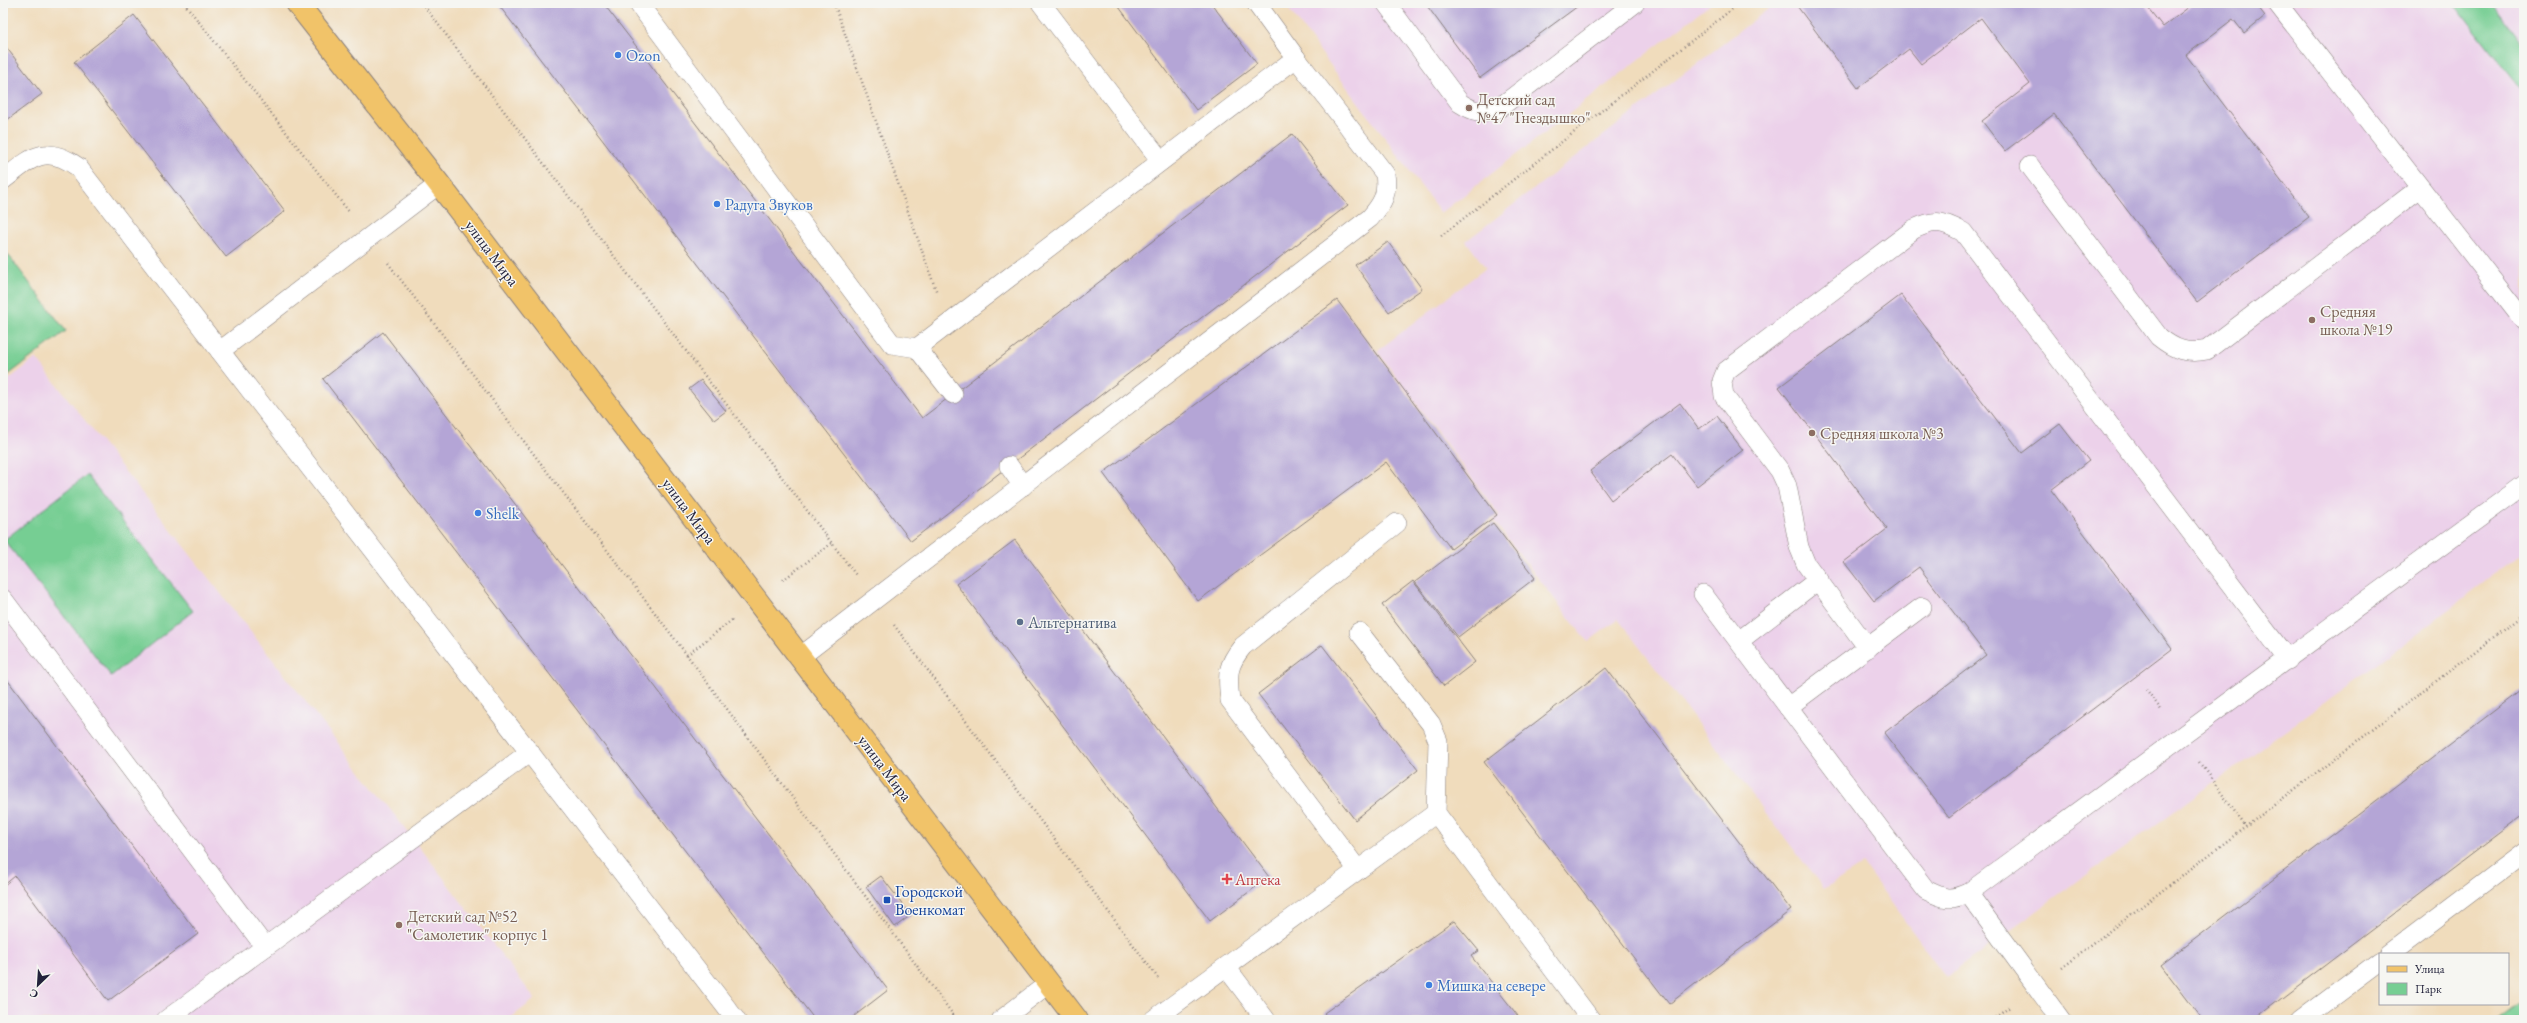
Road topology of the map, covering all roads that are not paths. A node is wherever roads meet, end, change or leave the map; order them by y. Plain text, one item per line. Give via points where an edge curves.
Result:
1 (297, 3) edge
2 (638, 3) edge
3 (1041, 3) edge
4 (1256, 3) edge
5 (1386, 3) edge
6 (1635, 3) edge
7 (2277, 3) edge
8 (1296, 58) junction
9 (1161, 161) junction
10 (2030, 166) dead end
11 (3, 180) edge
12 (439, 184) junction
13 (2420, 188) junction
14 (2524, 321) edge
15 (917, 348) junction
16 (220, 351) junction
17 (953, 394) dead end
18 (1008, 466) dead end
19 (2524, 485) edge
20 (1023, 486) junction
21 (1397, 523) dead end
22 (1818, 580) junction
23 (1703, 594) dead end
24 (3, 599) edge
25 (1922, 607) dead end
26 (1359, 632) dead end
27 (1739, 641) junction
28 (1868, 648) junction
29 (800, 657) junction
30 (2288, 660) junction
31 (1788, 707) junction
32 (530, 752) junction
33 (1436, 813) junction
34 (2524, 852) edge
35 (1358, 870) junction
36 (1968, 893) junction
37 (265, 947) junction
38 (2390, 953) edge
39 (2379, 962) edge
40 (1226, 967) junction
41 (1049, 983) junction
42 (166, 1020) edge
43 (736, 1020) edge
44 (1001, 1020) edge
45 (1077, 1020) edge
46 (1153, 1020) edge
47 (1266, 1020) edge
48 (1591, 1020) edge
49 (2061, 1020) edge
50 (2301, 1020) edge

1 - 12 main road, улица Мира
2 - 15 lane via 892,344
3 - 9 lane
4 - 8 lane
5 - 6 lane via 1460,103 1473,112 1486,113 1499,108
7 - 13 lane
8 - 9 lane
8 - 20 lane via 1385,174 1387,188 1383,203 1370,218
9 - 15 lane
10 - 13 lane via 2159,337 2173,348 2191,353 2207,350
11 - 16 lane via 34,157 49,153 64,158 78,167
12 - 16 lane
12 - 29 main road, улица Мира
13 - 14 lane
15 - 17 lane
16 - 32 lane
18 - 20 lane
19 - 30 lane
20 - 29 lane
21 - 35 lane via 1243,646 1232,659 1227,679 1230,700
22 - 27 lane
22 - 28 lane
22 - 30 lane via 1798,547 1787,486 1780,471 1724,396 1722,381 1726,371 1914,228 1930,222 1945,223 1963,232
23 - 27 lane
24 - 37 lane
25 - 28 lane
26 - 33 lane via 1431,724 1438,741
27 - 31 lane
28 - 31 lane
29 - 41 main road, улица Мира
30 - 36 lane
31 - 36 lane via 1926,890 1941,897 1954,899
32 - 37 lane
32 - 43 lane
33 - 35 lane
33 - 48 lane
34 - 38 lane
35 - 40 lane
36 - 49 lane
37 - 42 lane
39 - 50 lane
40 - 46 lane
40 - 47 lane
41 - 44 lane
41 - 45 main road, улица Мира

